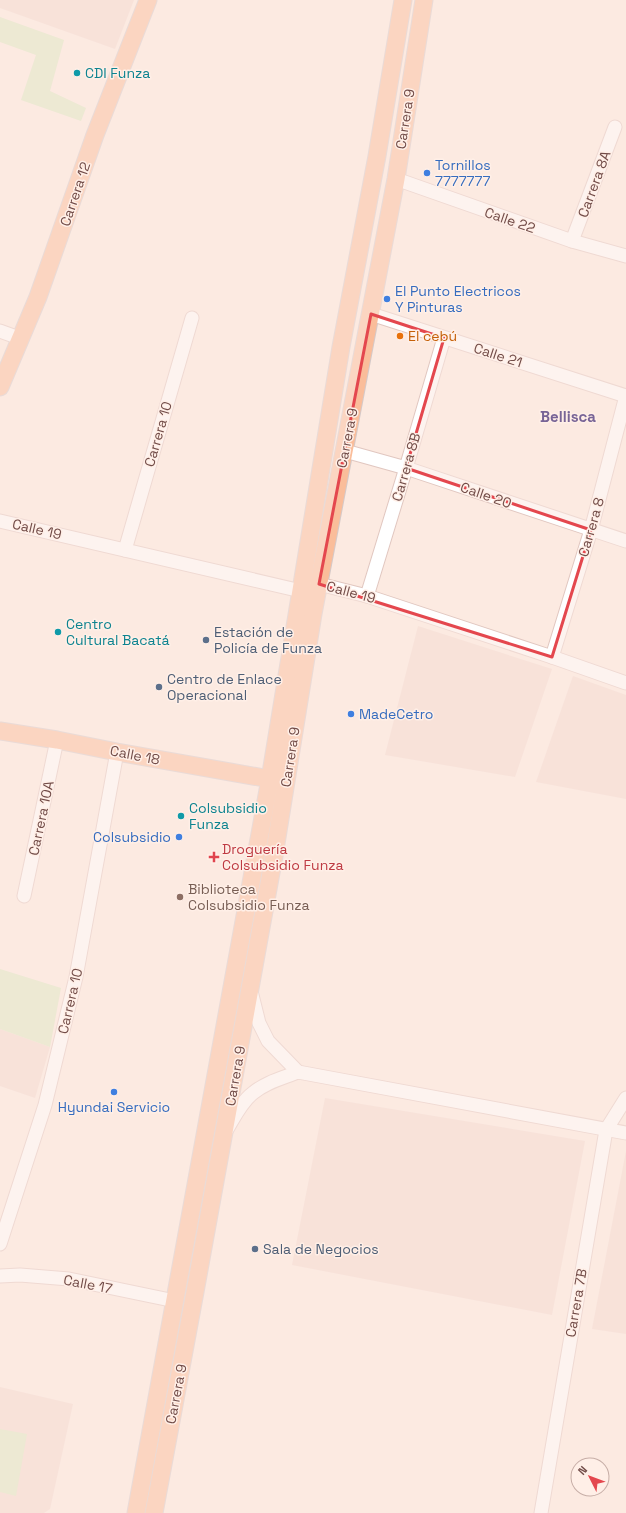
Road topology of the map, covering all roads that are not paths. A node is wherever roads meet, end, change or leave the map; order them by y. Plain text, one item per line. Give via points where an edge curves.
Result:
1 (148, 0) edge
2 (403, 0) edge
3 (424, 0) edge
4 (615, 126) dead end
5 (396, 179) junction
6 (572, 241) junction
7 (626, 256) edge
8 (371, 314) junction
9 (192, 318) dead end
10 (0, 332) edge
11 (444, 338) junction
12 (22, 339) junction
13 (0, 387) edge
14 (626, 396) edge
15 (345, 451) junction
16 (406, 468) junction
17 (0, 521) edge
18 (591, 530) junction
19 (626, 541) edge
20 (125, 550) junction
21 (319, 584) junction
22 (301, 591) junction
23 (367, 596) junction
24 (552, 657) junction
25 (626, 684) edge
26 (0, 731) edge
27 (57, 740) junction
28 (117, 752) junction
29 (270, 779) junction
30 (24, 896) dead end
31 (250, 989) junction
32 (298, 1072) junction
33 (626, 1098) edge
34 (606, 1130) junction
35 (626, 1133) edge
36 (224, 1134) junction
37 (0, 1244) edge
38 (0, 1276) edge
39 (175, 1301) junction
40 (136, 1513) edge
41 (154, 1513) edge
42 (541, 1513) edge

1 - 12 main road, Carrera 12
2 - 22 main road, Carrera 9 via 341,347
3 - 5 main road, Carrera 9
4 - 6 street, Carrera 8A
5 - 6 street, Calle 22
5 - 8 main road, Carrera 9
6 - 7 street, Calle 22
8 - 11 street, Calle 21
8 - 15 main road, Carrera 9
9 - 20 street, Carrera 10
10 - 12 street
11 - 14 street, Calle 21
11 - 16 street, Carrera 8B
12 - 13 main road, Carrera 12
14 - 18 street, Carrera 8
15 - 16 street, Calle 20
15 - 21 main road, Carrera 9
16 - 18 street, Calle 20
16 - 23 street, Carrera 8B
17 - 20 street, Calle 19
18 - 19 street, Calle 20
18 - 24 street, Carrera 8
20 - 22 street, Calle 19
21 - 22 street, Calle 19
21 - 23 street, Calle 19
21 - 31 main road, Carrera 9
22 - 29 main road, Carrera 9
23 - 24 street, Calle 19
24 - 25 street, Calle 19
26 - 27 main road, Calle 18
27 - 28 main road, Calle 18
27 - 30 street, Carrera 10A
28 - 29 main road, Calle 18
28 - 37 street, Carrera 10 via 76,977 45,1105
29 - 39 main road, Carrera 9
31 - 32 street via 259,1023 268,1041
31 - 36 main road, Carrera 9
32 - 34 street
32 - 36 street via 252,1093
33 - 34 street, Carrera 7B
34 - 35 street
34 - 42 street, Carrera 7B
36 - 41 main road, Carrera 9
38 - 39 street, Calle 17 via 69,1279
39 - 40 main road, Carrera 9

